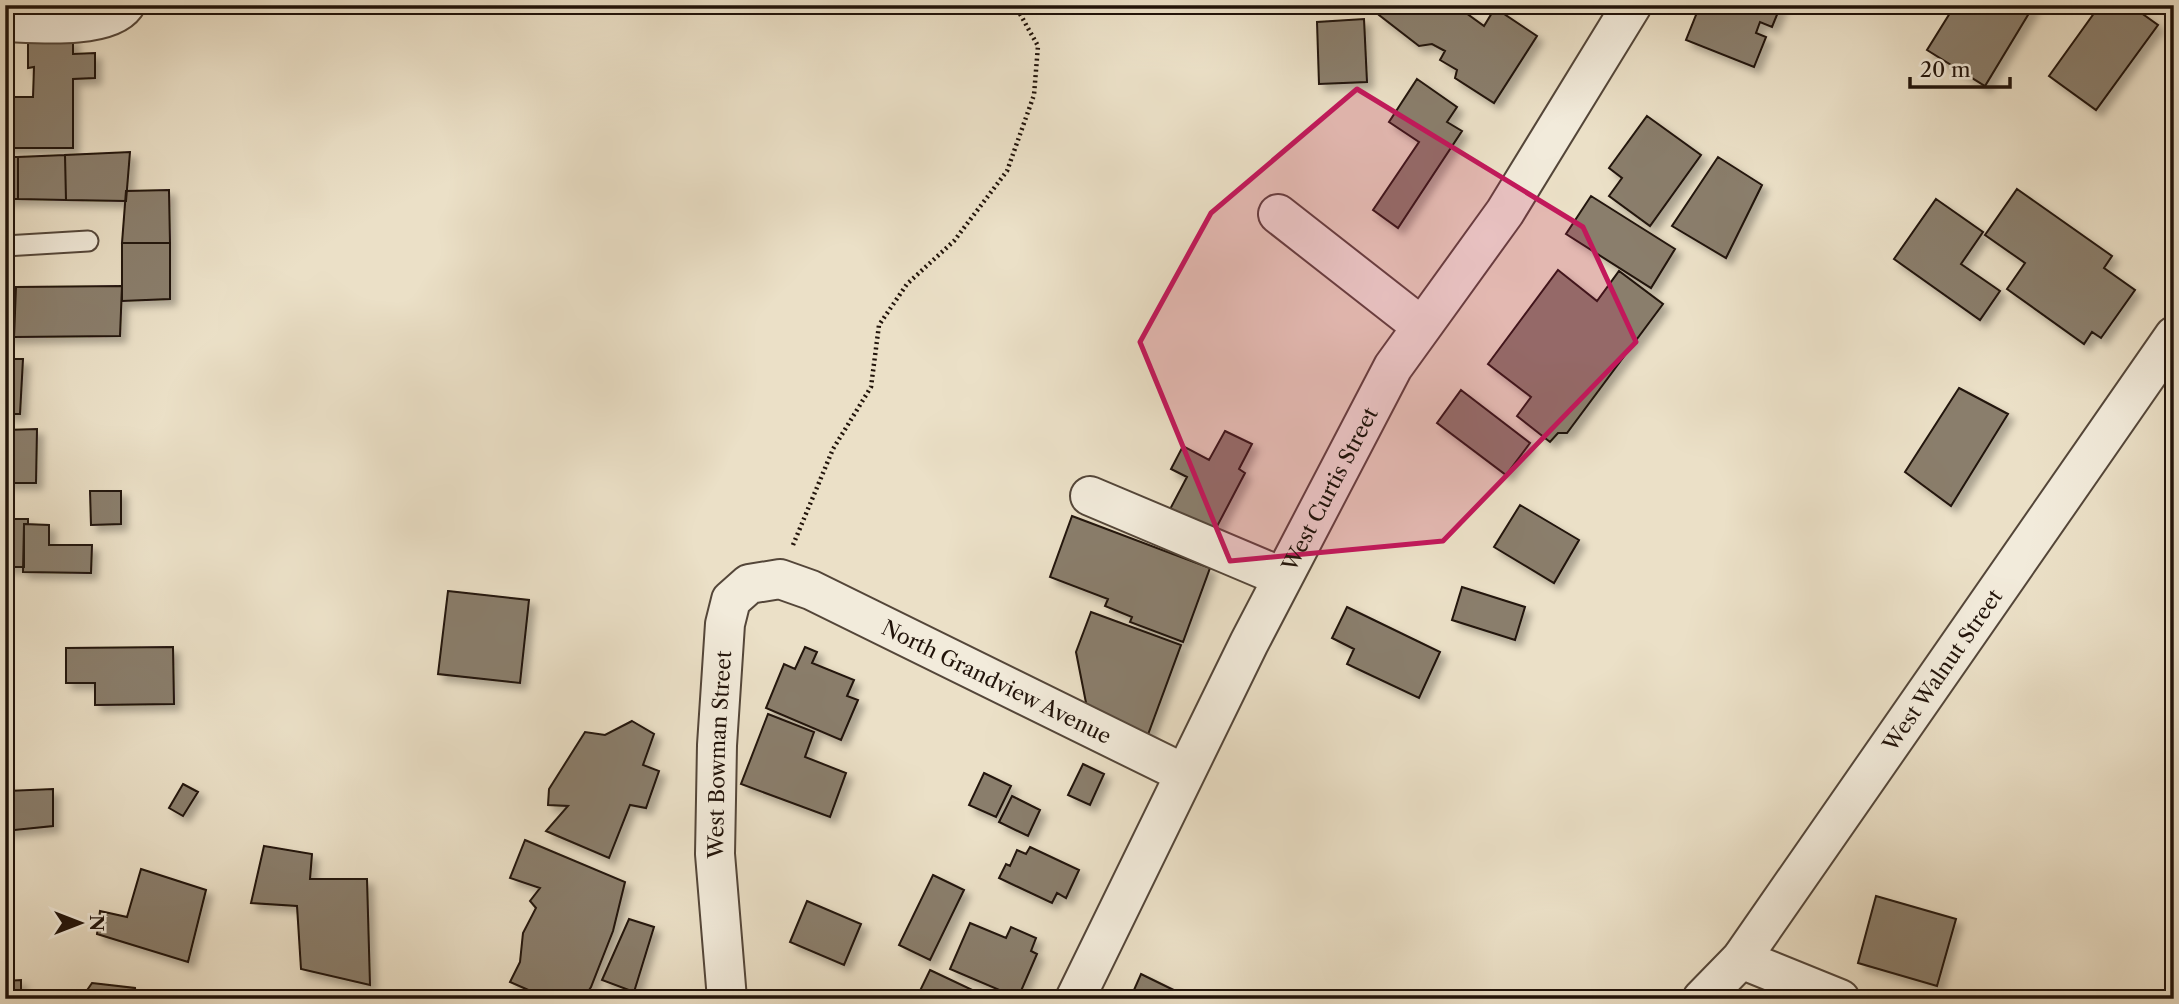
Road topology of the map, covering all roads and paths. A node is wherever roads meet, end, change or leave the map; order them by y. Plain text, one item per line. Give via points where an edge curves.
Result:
1 (125, 5) edge
2 (1015, 5) edge
3 (1632, 5) edge
4 (5, 22) edge
5 (1278, 214) dead end
6 (88, 241) dead end
7 (5, 246) edge
8 (1421, 326) junction
9 (2174, 336) edge
10 (1090, 496) dead end
11 (1282, 577) junction
12 (795, 584) junction
13 (1183, 773) junction
14 (1741, 959) junction
15 (727, 999) edge
16 (1076, 999) edge
17 (1702, 999) edge
18 (1840, 999) edge

1 - 4 street via 120,12 93,21
2 - 12 path via 1038,47 1034,95 1007,171 954,241 906,284 879,326 871,387 833,449
3 - 8 street, West Curtis Street via 1505,212
5 - 8 street
6 - 7 lane
8 - 11 street, West Curtis Street
9 - 14 street, West Walnut Street
10 - 11 street
11 - 13 street, West Curtis Street
12 - 13 street, North Grandview Avenue
12 - 15 street, West Bowman Street via 749,584 731,600 724,624 715,854
13 - 16 street, West Curtis Street
14 - 17 street, West Walnut Street
14 - 18 street

